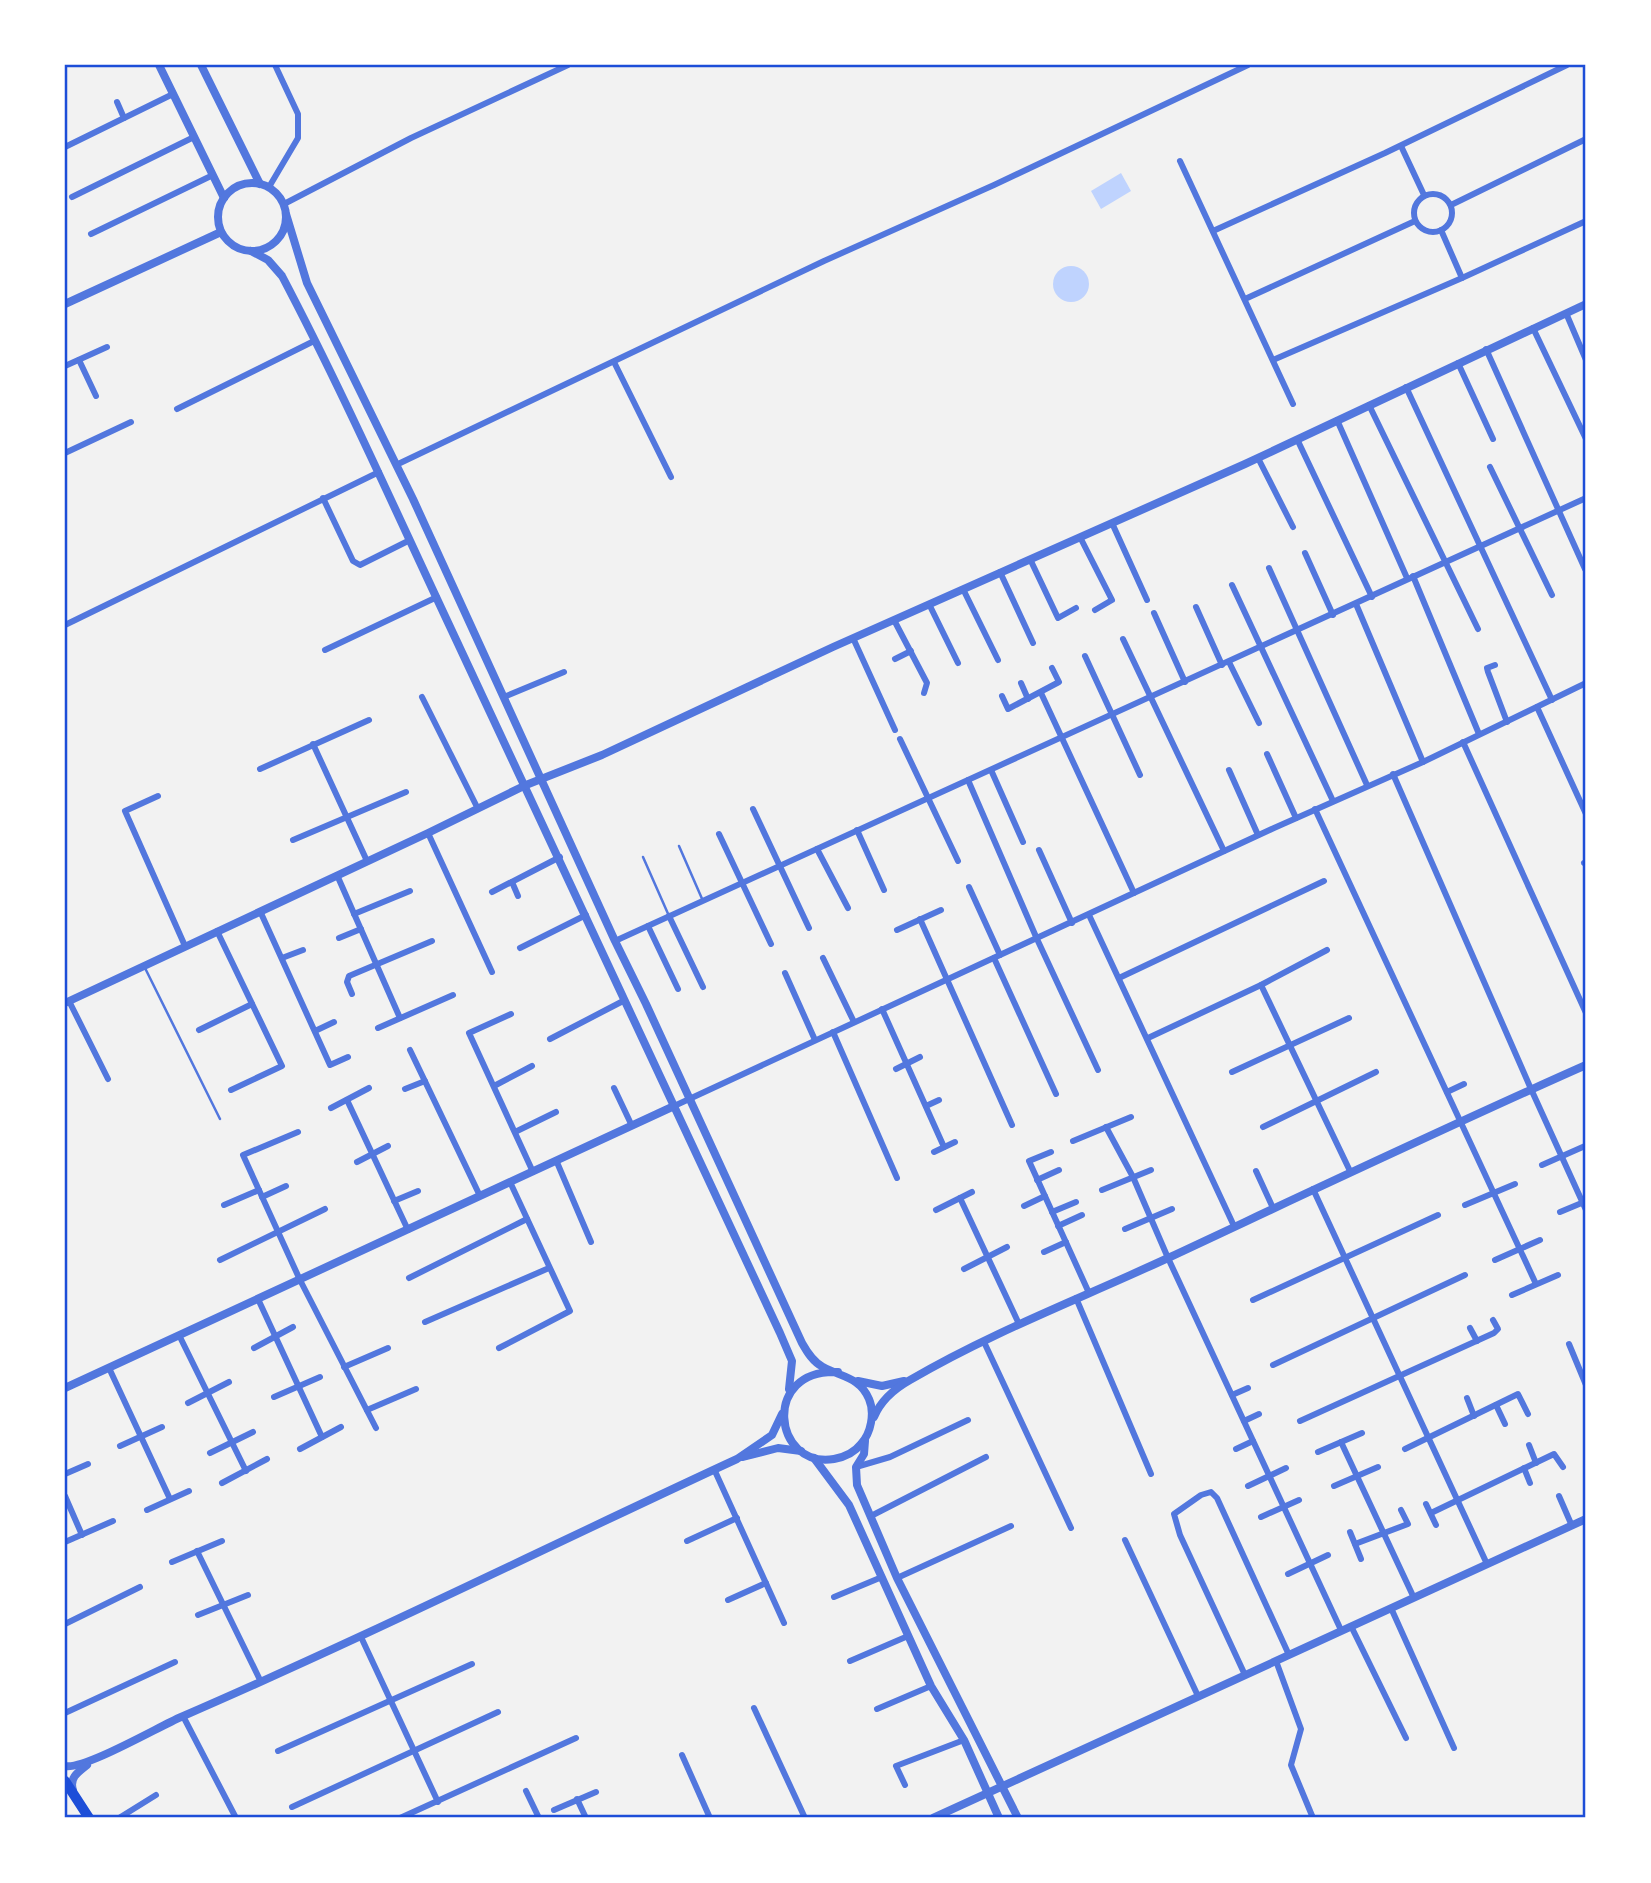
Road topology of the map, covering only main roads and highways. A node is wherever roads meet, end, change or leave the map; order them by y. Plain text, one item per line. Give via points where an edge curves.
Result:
1 (65, 1781) edge
2 (89, 1818) edge

1 - 2 main road

